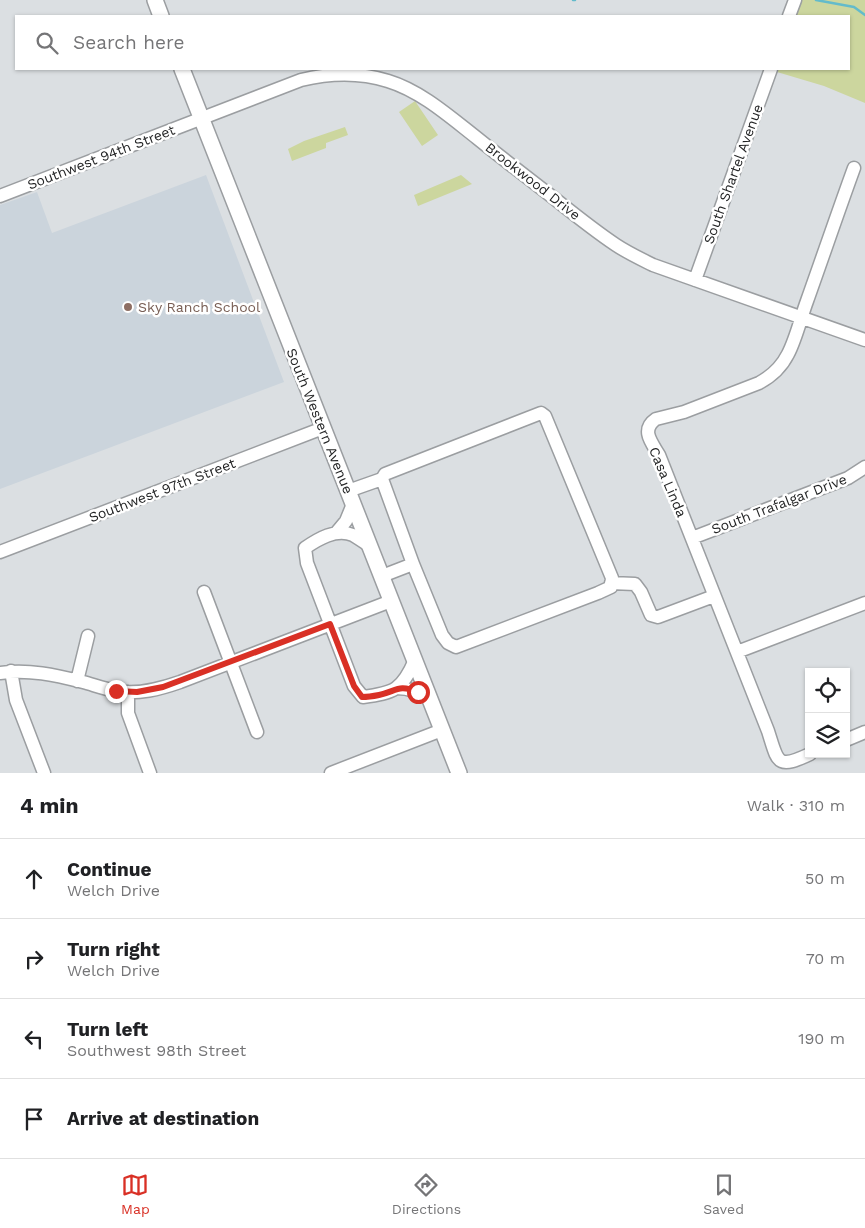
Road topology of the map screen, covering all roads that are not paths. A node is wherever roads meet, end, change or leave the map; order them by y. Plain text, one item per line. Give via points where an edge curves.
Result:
1 (155, 0) edge
2 (161, 15) edge
3 (182, 70) edge
4 (771, 70) edge
5 (201, 118) junction
6 (854, 168) dead end
7 (0, 196) edge
8 (695, 280) junction
9 (801, 317) junction
10 (865, 340) edge
11 (323, 428) junction
12 (865, 467) edge
13 (382, 480) junction
14 (350, 497) junction
15 (336, 533) junction
16 (692, 538) junction
17 (370, 546) junction
18 (0, 552) edge
19 (413, 564) junction
20 (382, 576) junction
21 (611, 583) junction
22 (204, 592) dead end
23 (714, 596) junction
24 (391, 601) junction
25 (865, 603) edge
26 (330, 624) junction
27 (88, 636) dead end
28 (736, 652) junction
29 (415, 660) junction
30 (230, 662) junction
31 (6, 672) edge
32 (77, 681) junction
33 (396, 688) junction
34 (128, 692) junction
35 (430, 699) junction
36 (442, 730) junction
37 (257, 732) dead end
38 (865, 732) edge
39 (850, 738) edge
40 (805, 756) edge
41 (44, 773) edge
42 (150, 773) edge
43 (331, 773) edge
44 (459, 773) edge

1 - 2 main road
3 - 5 main road, South Western Avenue
4 - 8 street, South Shartel Avenue
5 - 7 street, Southwest 94th Street
5 - 8 street, Brookwood Drive via 312,77 347,74 388,81 431,104 617,246 653,265
5 - 11 main road, South Western Avenue
6 - 9 street, Casa Linda
8 - 9 street, Brookwood Drive
9 - 10 street, Brookwood Drive
9 - 16 street, Casa Linda via 788,355 768,378 684,412 656,419 650,425 649,438 660,455
11 - 14 main road, South Western Avenue
11 - 18 street, Southwest 97th Street
12 - 16 street, South Trafalgar Drive via 848,478
13 - 14 street
13 - 19 street
13 - 21 street via 385,474 540,413 545,416 612,578
14 - 15 street via 346,521
14 - 17 main road, South Western Avenue
15 - 17 street via 353,535
15 - 26 street via 305,548 307,563
16 - 23 street, Casa Linda
17 - 20 main road, South Western Avenue
19 - 20 street
19 - 21 street via 442,635 456,647 598,593 610,587
20 - 24 main road, South Western Avenue
21 - 23 street via 635,584 651,615 658,618
22 - 30 street
23 - 28 street, Casa Linda
24 - 26 street
24 - 29 main road, South Western Avenue
25 - 28 street
26 - 30 street
26 - 33 street via 354,686 362,697
27 - 32 street
28 - 40 street, Casa Linda via 774,753 782,761 790,762
29 - 33 street via 406,678
29 - 35 main road, South Western Avenue
30 - 34 street via 163,687
30 - 37 street
31 - 32 street via 38,672
31 - 41 street
32 - 34 street
33 - 35 street via 414,690
34 - 42 street via 128,713
35 - 36 main road, South Western Avenue
36 - 43 street
36 - 44 main road, South Western Avenue
38 - 39 street

